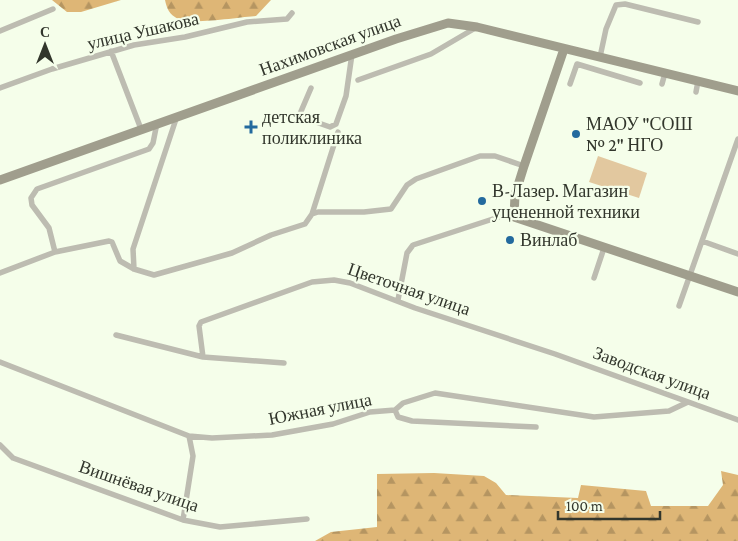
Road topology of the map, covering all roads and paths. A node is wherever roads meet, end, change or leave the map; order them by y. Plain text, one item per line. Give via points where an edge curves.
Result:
1 (52, 9) dead end
2 (292, 13) dead end
3 (698, 22) dead end
4 (478, 27) junction
5 (0, 31) edge
6 (564, 49) junction
7 (111, 51) junction
8 (352, 54) junction
9 (600, 57) junction
10 (665, 72) junction
11 (358, 80) dead end
12 (698, 80) junction
13 (640, 83) dead end
14 (570, 84) dead end
15 (662, 84) dead end
16 (0, 88) edge
17 (311, 88) dead end
18 (738, 90) edge
19 (696, 92) dead end
20 (177, 116) junction
21 (157, 123) junction
22 (141, 129) junction
23 (338, 132) dead end
24 (738, 139) edge
25 (736, 149) edge
26 (524, 166) junction
27 (0, 180) edge
28 (312, 214) junction
29 (514, 217) junction
30 (702, 241) junction
31 (604, 248) junction
32 (55, 252) junction
33 (738, 254) edge
34 (134, 269) junction
35 (0, 274) edge
36 (690, 276) junction
37 (594, 278) dead end
38 (738, 292) edge
39 (398, 300) junction
40 (679, 306) dead end
41 (116, 334) dead end
42 (555, 354) joint
43 (203, 357) junction
44 (0, 362) edge
45 (284, 363) dead end
46 (688, 402) junction
47 (394, 410) junction
48 (738, 420) edge
49 (536, 427) dead end
50 (189, 436) junction
51 (0, 445) edge
52 (307, 519) dead end
53 (184, 520) junction

1 - 5 street
2 - 7 street, улица Ушакова via 287,19 246,22
3 - 9 street via 625,4 616,5 606,28
4 - 6 main road, Нахимовская улица
4 - 8 main road, Нахимовская улица via 455,23 438,25
4 - 11 street via 430,54
6 - 9 main road, Нахимовская улица
6 - 26 main road
7 - 16 street, улица Ушакова
7 - 22 street
8 - 17 street via 347,91 336,124 330,126 300,116
8 - 20 main road, Нахимовская улица
9 - 10 main road, Нахимовская улица
10 - 12 main road, Нахимовская улица
10 - 15 street
12 - 18 main road, Нахимовская улица
12 - 19 street
13 - 14 street via 577,64
20 - 21 main road, Нахимовская улица
20 - 34 street via 133,250
21 - 22 main road, Нахимовская улица
21 - 32 street via 149,149 34,193 32,205 49,228
22 - 27 main road, Нахимовская улица
23 - 28 street
24 - 25 street
25 - 30 street
26 - 28 street via 495,156 480,156 416,178 407,185 391,209
26 - 29 main road via 515,195
28 - 34 street via 305,224 232,253 154,275
29 - 31 main road
29 - 39 street via 499,217 413,245 407,253
30 - 33 street
30 - 36 street
31 - 36 main road
31 - 37 street
32 - 34 street via 108,241 112,242 120,260
32 - 35 street
36 - 38 main road
36 - 40 street
39 - 42 street, Цветочная улица
39 - 43 street, Цветочная улица via 350,283 334,280 312,282 201,322
41 - 43 street
42 - 46 street, Заводская улица
43 - 45 street
44 - 50 street, Южная улица
46 - 47 street via 669,411 594,417 435,394 403,403
46 - 48 street, Заводская улица
47 - 49 street, Южная улица via 398,417 412,421
47 - 50 street, Южная улица via 370,412 333,424 272,435
50 - 53 street via 192,456
51 - 53 street, Вишнёвая улица via 13,458
52 - 53 street, Вишнёвая улица via 220,527

